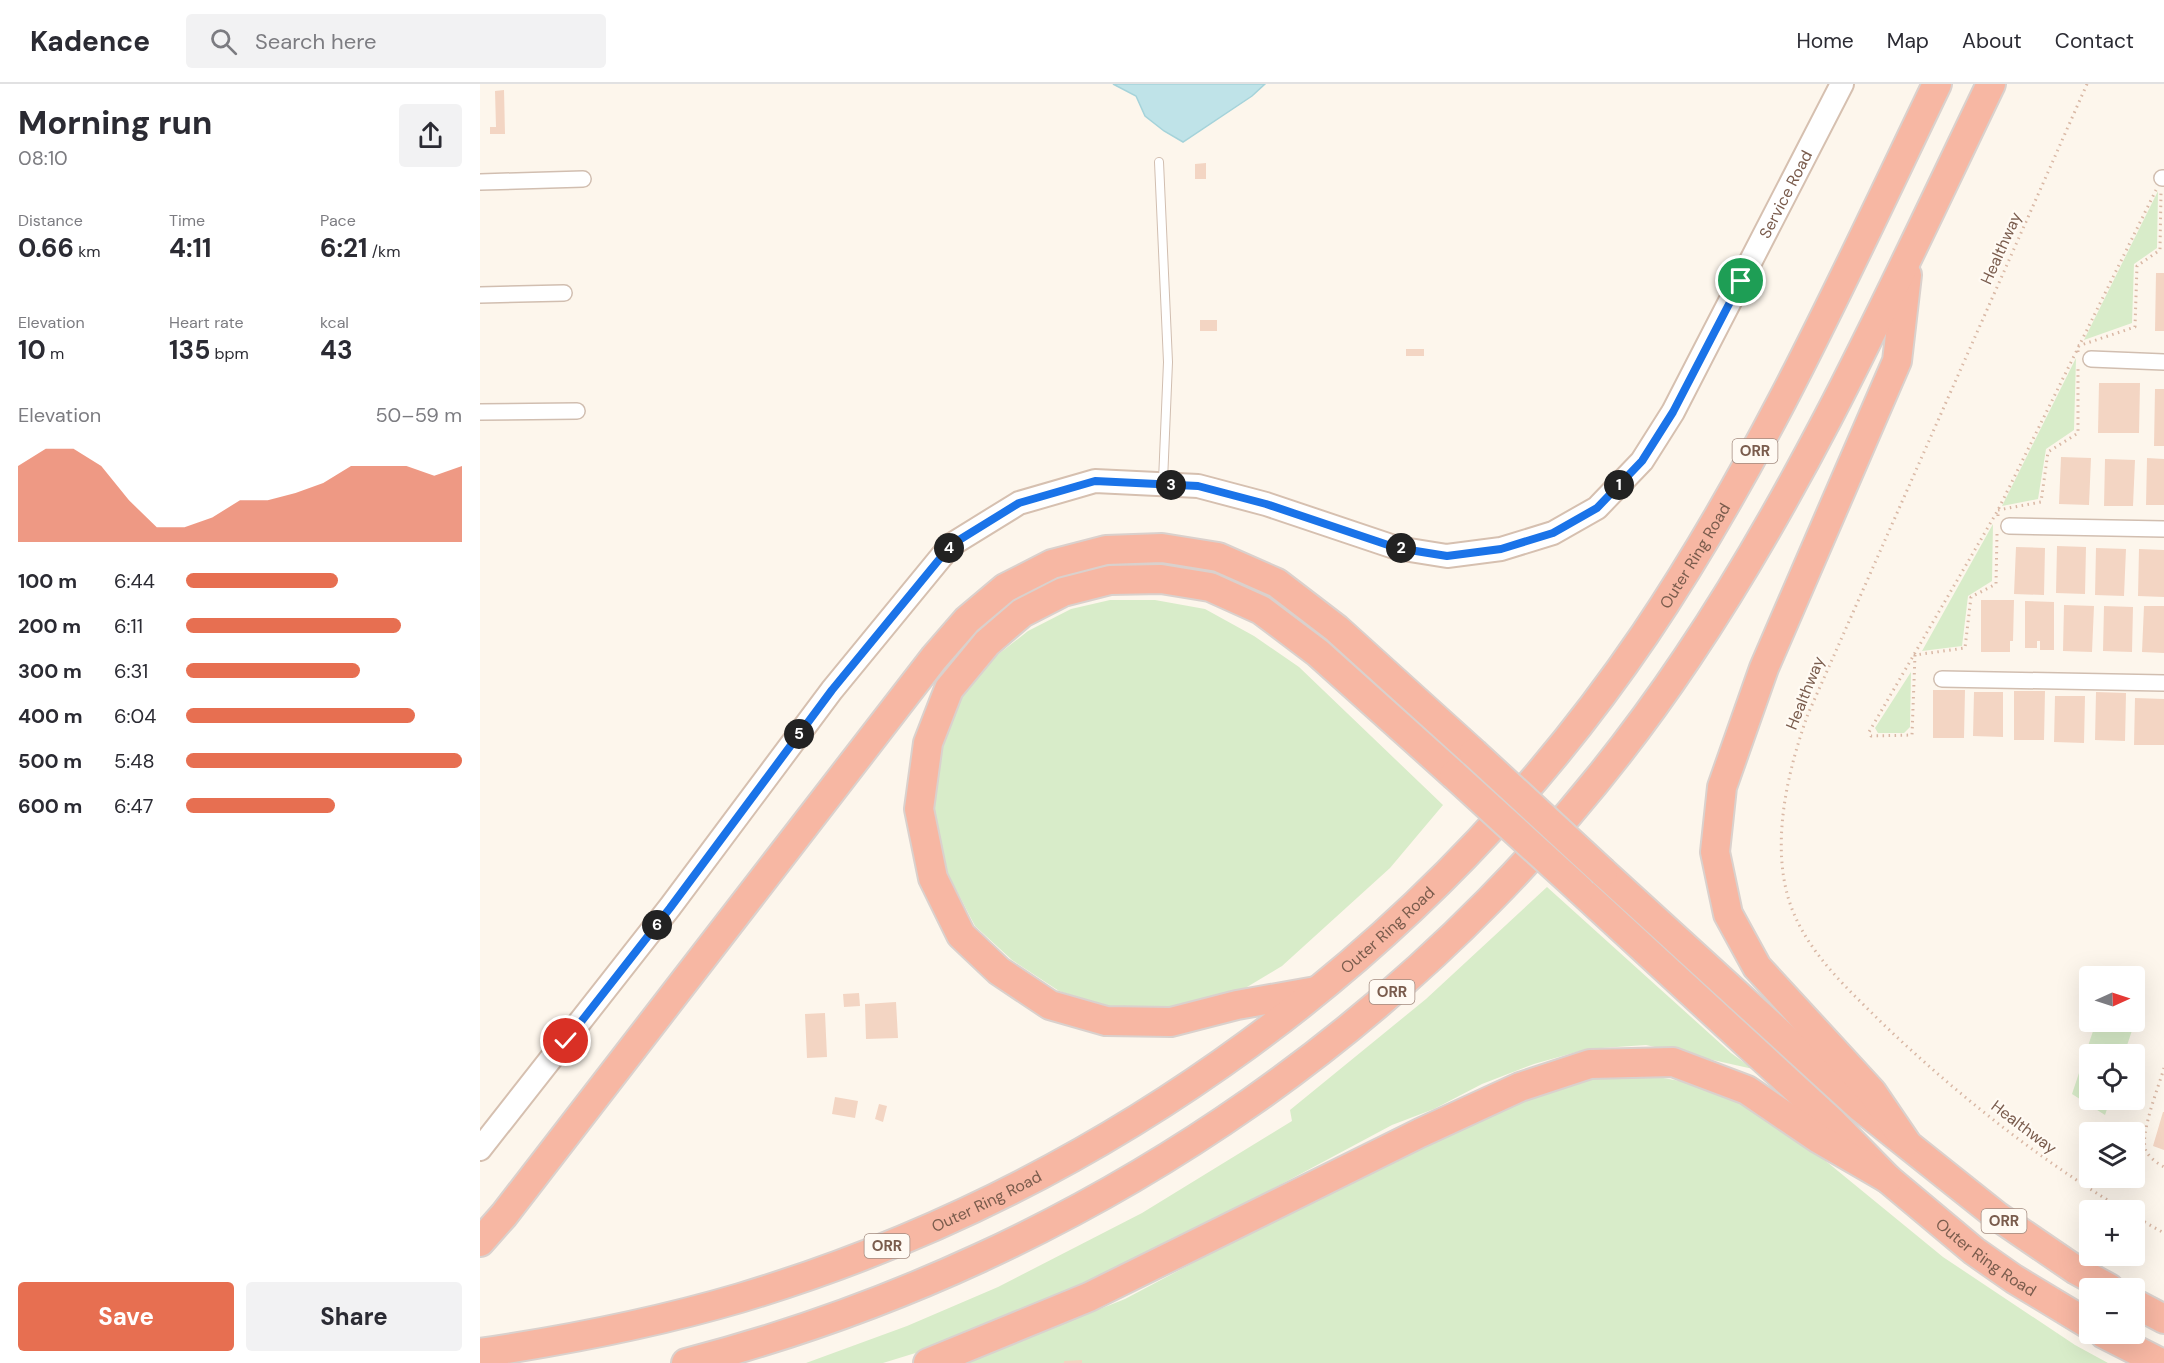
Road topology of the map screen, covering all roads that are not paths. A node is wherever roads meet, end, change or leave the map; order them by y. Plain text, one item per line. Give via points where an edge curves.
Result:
1 (1842, 84) edge
2 (1937, 84) edge
3 (1991, 84) edge
4 (1159, 162) dead end
5 (583, 179) dead end
6 (480, 182) edge
7 (1909, 255) junction
8 (564, 293) dead end
9 (480, 295) edge
10 (2091, 359) dead end
11 (2164, 362) edge
12 (578, 411) dead end
13 (480, 412) edge
14 (1163, 485) junction
15 (2001, 526) road end
16 (2164, 529) edge
17 (1942, 679) dead end
18 (2164, 683) edge
19 (1318, 991) junction
20 (1906, 1142) junction
21 (480, 1149) edge
22 (1888, 1179) junction
23 (480, 1242) edge
24 (2092, 1278) edge
25 (2145, 1309) edge
26 (2079, 1318) edge
27 (2164, 1319) edge
28 (2124, 1344) edge
29 (480, 1353) edge
30 (686, 1363) edge
31 (928, 1363) edge
32 (2161, 1363) edge

1 - 14 main road, Service Road via 1673,412 1642,461 1597,508 1553,533 1501,549 1447,556 1397,548 1266,504 1198,486
2 - 19 highway, Outer Ring Road / ORR via 1788,389 1721,512 1645,634 1568,739 1484,836 1407,913
3 - 7 highway, ORR
4 - 14 lane via 1168,362
5 - 6 street
7 - 20 highway via 1897,361 1764,668 1722,787 1715,852 1728,914 1757,967 1872,1092
7 - 30 highway, ORR via 1798,474 1685,661 1564,820 1474,916 1404,981 1332,1042 1219,1125 1070,1214 885,1299 799,1330
8 - 9 street
10 - 11 street
12 - 13 street
14 - 21 main road, Service Road via 1095,481 1019,503 951,545 832,690 670,908
15 - 16 street
17 - 18 street
19 - 22 highway, bridge via 1237,1005 1171,1022 1106,1021 1050,1005 999,971 961,935 933,878 919,809 928,743 949,689 987,643 1022,613 1063,592 1110,580 1161,579 1210,587 1261,610 1318,653 1454,775 1832,1122
19 - 29 highway, Outer Ring Road / ORR via 1230,1058 1114,1134 989,1201 909,1237 783,1284 695,1310 606,1331
20 - 23 highway, bridge via 1860,1106 1337,629 1277,583 1218,558 1162,548 1106,550 1052,564 1005,588 967,620
20 - 24 highway, ORR via 1997,1216
22 - 26 highway, Outer Ring Road / ORR via 1974,1251
22 - 31 highway via 1819,1139 1747,1090 1673,1062 1590,1064 1520,1087 1089,1297
25 - 27 highway
28 - 32 highway

